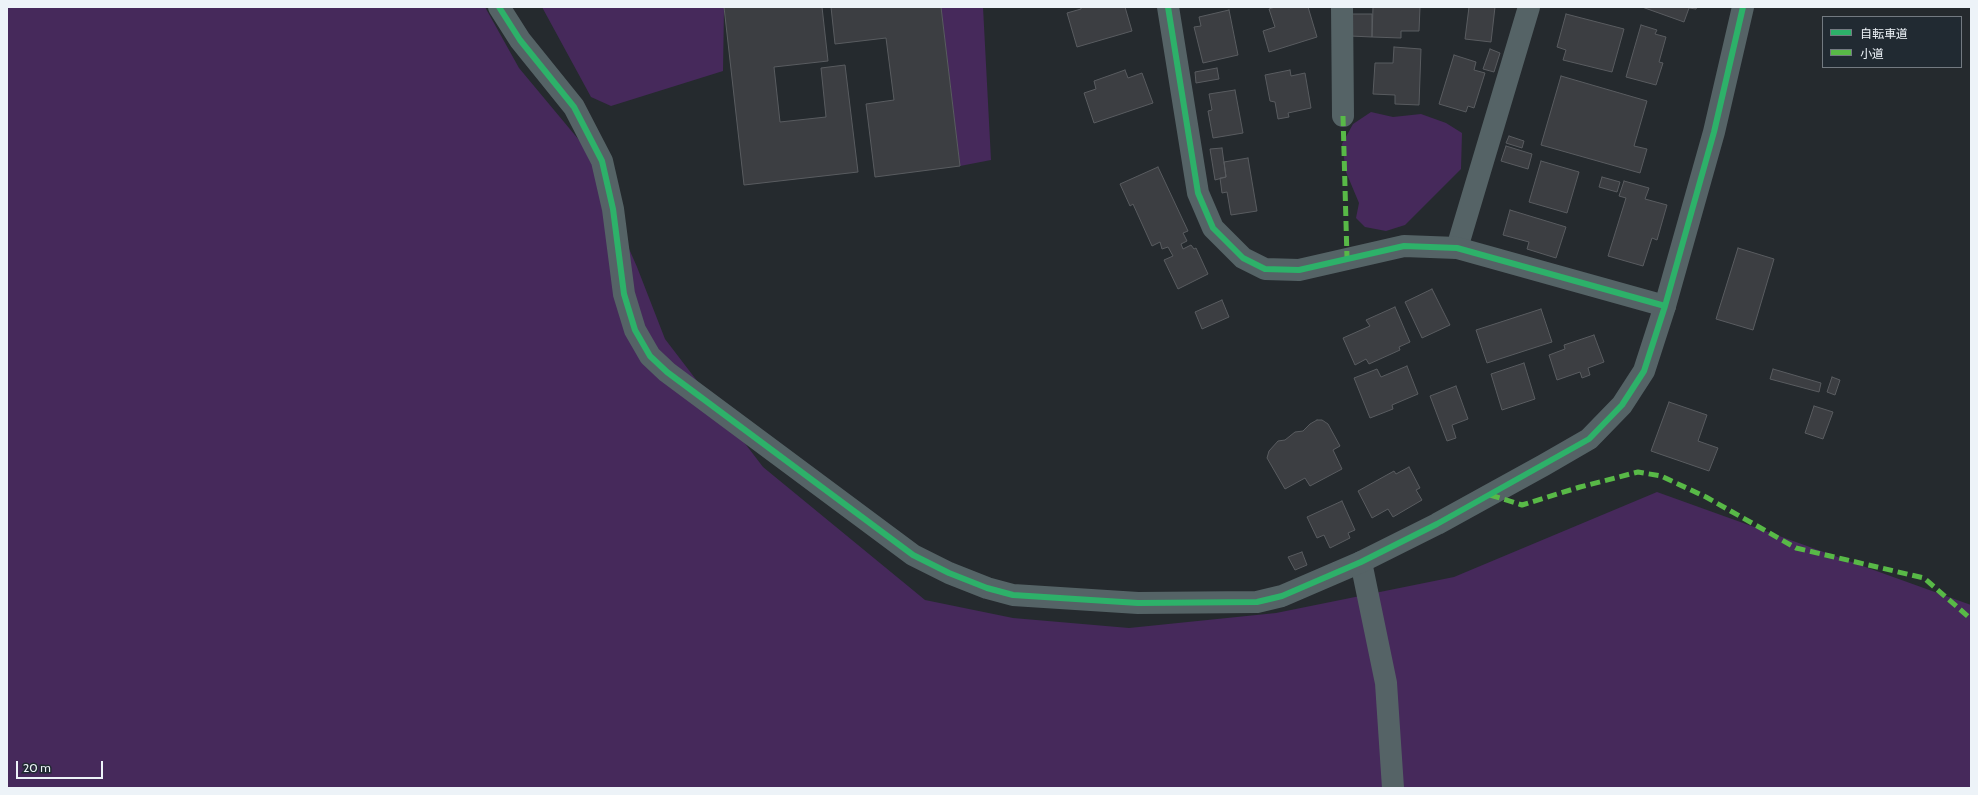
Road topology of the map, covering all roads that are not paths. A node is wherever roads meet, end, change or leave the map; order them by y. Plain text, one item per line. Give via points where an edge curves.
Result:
1 (499, 7) edge
2 (1168, 7) edge
3 (1342, 7) edge
4 (1529, 7) edge
5 (1743, 7) edge
6 (1343, 116) dead end
7 (1456, 248) junction
8 (1665, 306) junction
9 (1361, 562) junction
10 (1393, 788) edge

1 - 9 street via 520,40 574,107 602,161 613,209 624,294 635,330 650,356 667,372 913,555 949,573 1013,595 1138,603 1257,602 1282,596
2 - 7 street via 1198,193 1213,228 1243,258 1265,269 1299,270 1404,246
3 - 6 street
4 - 7 street
5 - 8 street via 1714,132
7 - 8 street
8 - 9 street via 1644,371 1622,405 1589,439 1438,524
9 - 10 street via 1386,683

